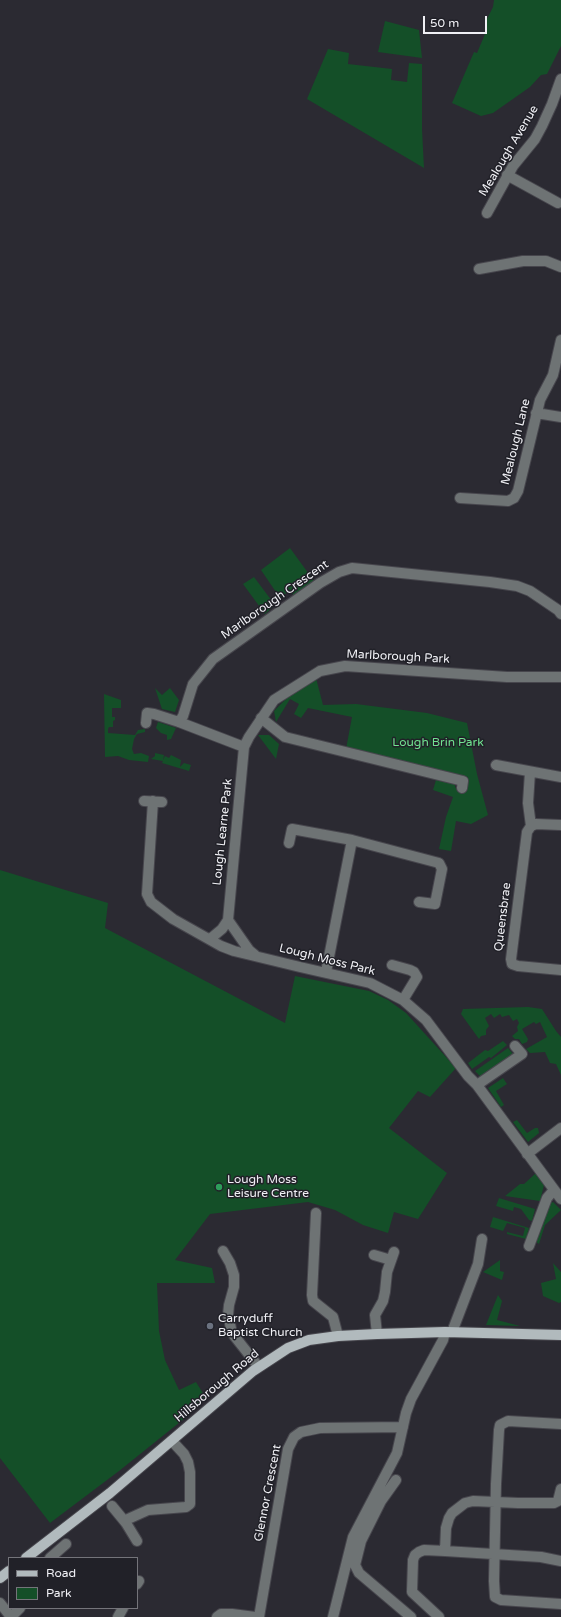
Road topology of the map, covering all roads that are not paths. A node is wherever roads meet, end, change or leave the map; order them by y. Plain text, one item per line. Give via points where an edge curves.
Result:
1 (561, 79) edge
2 (557, 106) edge
3 (507, 175) junction
4 (558, 203) dead end
5 (487, 213) dead end
6 (561, 267) edge
7 (479, 269) dead end
8 (561, 340) edge
9 (557, 376) edge
10 (536, 414) junction
11 (561, 417) edge
12 (460, 498) dead end
13 (561, 614) edge
14 (561, 677) edge
15 (261, 718) junction
16 (179, 722) junction
17 (146, 723) dead end
18 (244, 747) junction
19 (496, 765) dead end
20 (530, 772) junction
21 (561, 777) edge
22 (462, 788) dead end
23 (153, 801) dead end
24 (561, 825) edge
25 (531, 826) junction
26 (352, 840) junction
27 (289, 842) dead end
28 (419, 902) dead end
29 (228, 920) junction
30 (210, 939) junction
31 (256, 956) junction
32 (392, 966) dead end
33 (561, 970) edge
34 (326, 972) junction
35 (403, 1000) junction
36 (514, 1046) dead end
37 (477, 1085) junction
38 (561, 1128) edge
39 (527, 1154) junction
40 (554, 1190) junction
41 (561, 1199) edge
42 (316, 1213) dead end
43 (482, 1239) dead end
44 (529, 1246) dead end
45 (224, 1251) dead end
46 (374, 1254) dead end
47 (448, 1332) junction
48 (377, 1334) junction
49 (561, 1335) edge
50 (338, 1336) junction
51 (258, 1366) junction
52 (561, 1424) edge
53 (403, 1427) junction
54 (172, 1441) junction
55 (396, 1480) dead end
56 (561, 1489) edge
57 (496, 1502) junction
58 (112, 1506) dead end
59 (126, 1523) junction
60 (137, 1541) dead end
61 (66, 1544) dead end
62 (445, 1551) junction
63 (494, 1555) junction
64 (27, 1557) edge
65 (51, 1557) edge
66 (561, 1561) edge
67 (8, 1572) edge
68 (0, 1578) edge
69 (0, 1603) edge
70 (561, 1604) edge
71 (19, 1609) edge
72 (11, 1617) edge
73 (217, 1617) edge
74 (255, 1617) edge
75 (258, 1617) edge
76 (333, 1617) edge
77 (412, 1617) edge
78 (439, 1617) edge

1 - 2 street, Mealough Avenue
2 - 3 street, Mealough Avenue
3 - 4 street
3 - 5 street, Mealough Avenue
6 - 7 street via 546,261 522,261
8 - 9 street, Mealough Lane
9 - 10 street, Mealough Lane via 540,400
10 - 11 street
10 - 12 street, Mealough Lane via 518,491 514,498 508,501
13 - 16 street, Marlborough Crescent via 530,591 517,586 352,568 320,583 213,660 193,684
14 - 15 street, Marlborough Park via 507,677 345,666 320,671 274,700
15 - 18 street, Marlborough Park
15 - 22 street via 285,738 463,781
16 - 17 street via 147,713
16 - 18 street
18 - 29 street, Lough Learne Park
19 - 20 street
20 - 21 street
20 - 25 street via 528,803
23 - 30 street, Lough Moss Park via 147,894 151,902 173,918
24 - 25 street
25 - 33 street, Queensbrae via 527,832 512,964
26 - 27 street via 292,829
26 - 28 street via 439,863 442,869 435,904
26 - 34 street
29 - 30 street via 222,930
29 - 31 street
30 - 31 street, Lough Moss Park via 234,951
31 - 34 street, Lough Moss Park
32 - 35 street via 410,970 417,978
34 - 35 street, Lough Moss Park via 370,983
35 - 37 street, Lough Moss Park via 426,1020
36 - 37 street via 522,1054
37 - 39 street, Lough Moss Park
38 - 39 street
39 - 40 street, Lough Moss Park
40 - 41 street, Lough Moss Park
40 - 44 street via 547,1198
42 - 50 street via 313,1301 333,1317
43 - 47 street via 478,1264
45 - 51 street via 234,1275 228,1315 232,1333
46 - 48 street via 392,1256 383,1301 376,1315
47 - 48 main road, Hillsborough Road
47 - 49 main road, Hillsborough Road
47 - 53 street via 411,1399
48 - 50 main road, Hillsborough Road
50 - 51 main road, Hillsborough Road via 309,1340 288,1348
51 - 54 main road, Hillsborough Road
52 - 57 street via 508,1421 500,1426
53 - 75 street, Glennor Crescent via 320,1428 301,1432 294,1437 288,1449
53 - 76 street via 397,1453 353,1537
54 - 59 street via 188,1462 190,1504 186,1507 144,1512 128,1518
54 - 64 main road, Hillsborough Road
55 - 77 street via 381,1501 361,1541 355,1565 359,1573
56 - 57 street via 558,1500 554,1503
57 - 62 street via 473,1501 465,1503 452,1513 446,1528
57 - 63 street
58 - 59 street
59 - 60 street
61 - 65 street
62 - 63 street
62 - 78 street via 424,1550 415,1555 413,1560 412,1592
63 - 66 street
63 - 70 street via 495,1597 501,1600
67 - 68 main road
69 - 72 street
71 - 72 street
73 - 74 street via 221,1614 232,1614

